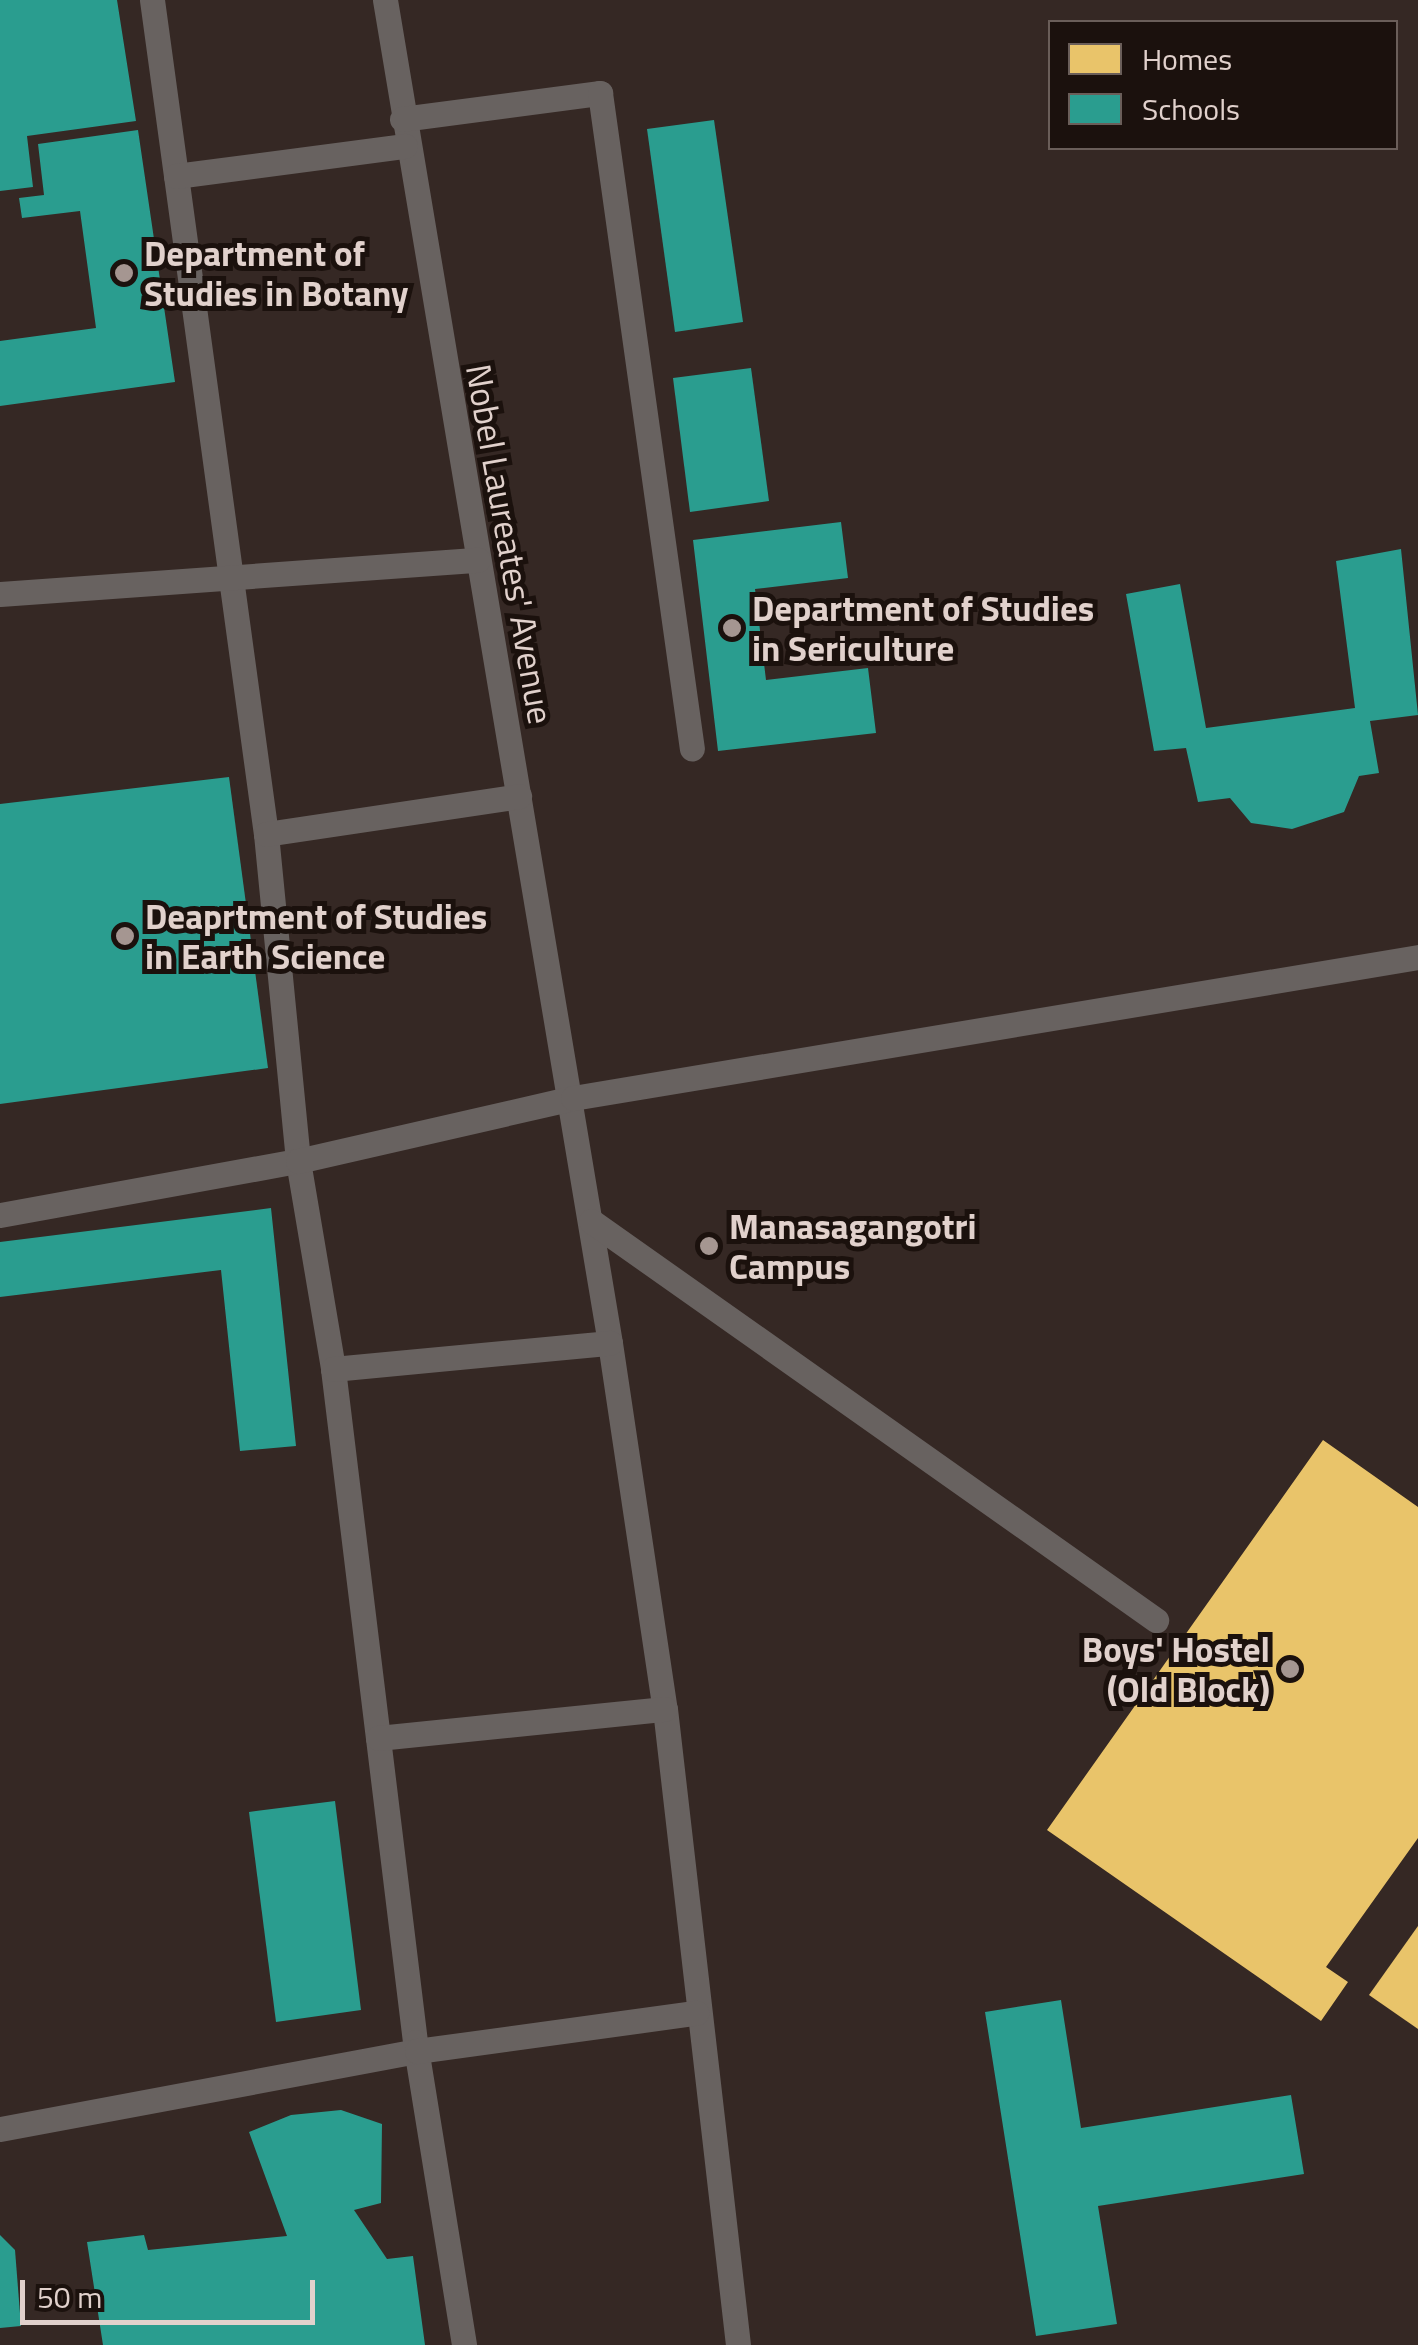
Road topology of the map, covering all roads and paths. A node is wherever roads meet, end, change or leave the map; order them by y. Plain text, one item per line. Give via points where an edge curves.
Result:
1 (152, 0) edge
2 (385, 0) edge
3 (402, 119) junction
4 (405, 146) junction
5 (176, 176) junction
6 (478, 560) junction
7 (231, 581) junction
8 (0, 594) edge
9 (692, 749) dead end
10 (519, 796) junction
11 (266, 834) junction
12 (1418, 957) edge
13 (572, 1098) junction
14 (298, 1161) junction
15 (0, 1215) edge
16 (591, 1220) junction
17 (610, 1343) junction
18 (333, 1370) junction
19 (1156, 1620) dead end
20 (665, 1710) junction
21 (378, 1738) junction
22 (696, 2013) junction
23 (416, 2050) junction
24 (0, 2129) edge
25 (464, 2345) edge
26 (738, 2345) edge

1 - 5 lane
2 - 3 lane, Nobel Laureates' Avenue
3 - 4 lane, Nobel Laureates' Avenue
3 - 9 lane via 600,93
4 - 5 lane
4 - 6 lane, Nobel Laureates' Avenue
5 - 7 lane
6 - 7 lane
6 - 10 lane, Nobel Laureates' Avenue
7 - 8 lane
7 - 11 lane
10 - 11 lane
10 - 13 lane, Nobel Laureates' Avenue
11 - 14 lane
12 - 13 lane
13 - 14 lane
13 - 16 lane, Nobel Laureates' Avenue
14 - 15 lane
14 - 18 lane
16 - 17 lane, Nobel Laureates' Avenue
16 - 19 lane
17 - 18 lane
17 - 20 lane, Nobel Laureates' Avenue
18 - 21 lane
20 - 21 lane
20 - 22 lane, Nobel Laureates' Avenue
21 - 23 lane
22 - 23 lane
22 - 26 lane, Nobel Laureates' Avenue
23 - 24 lane
23 - 25 lane

